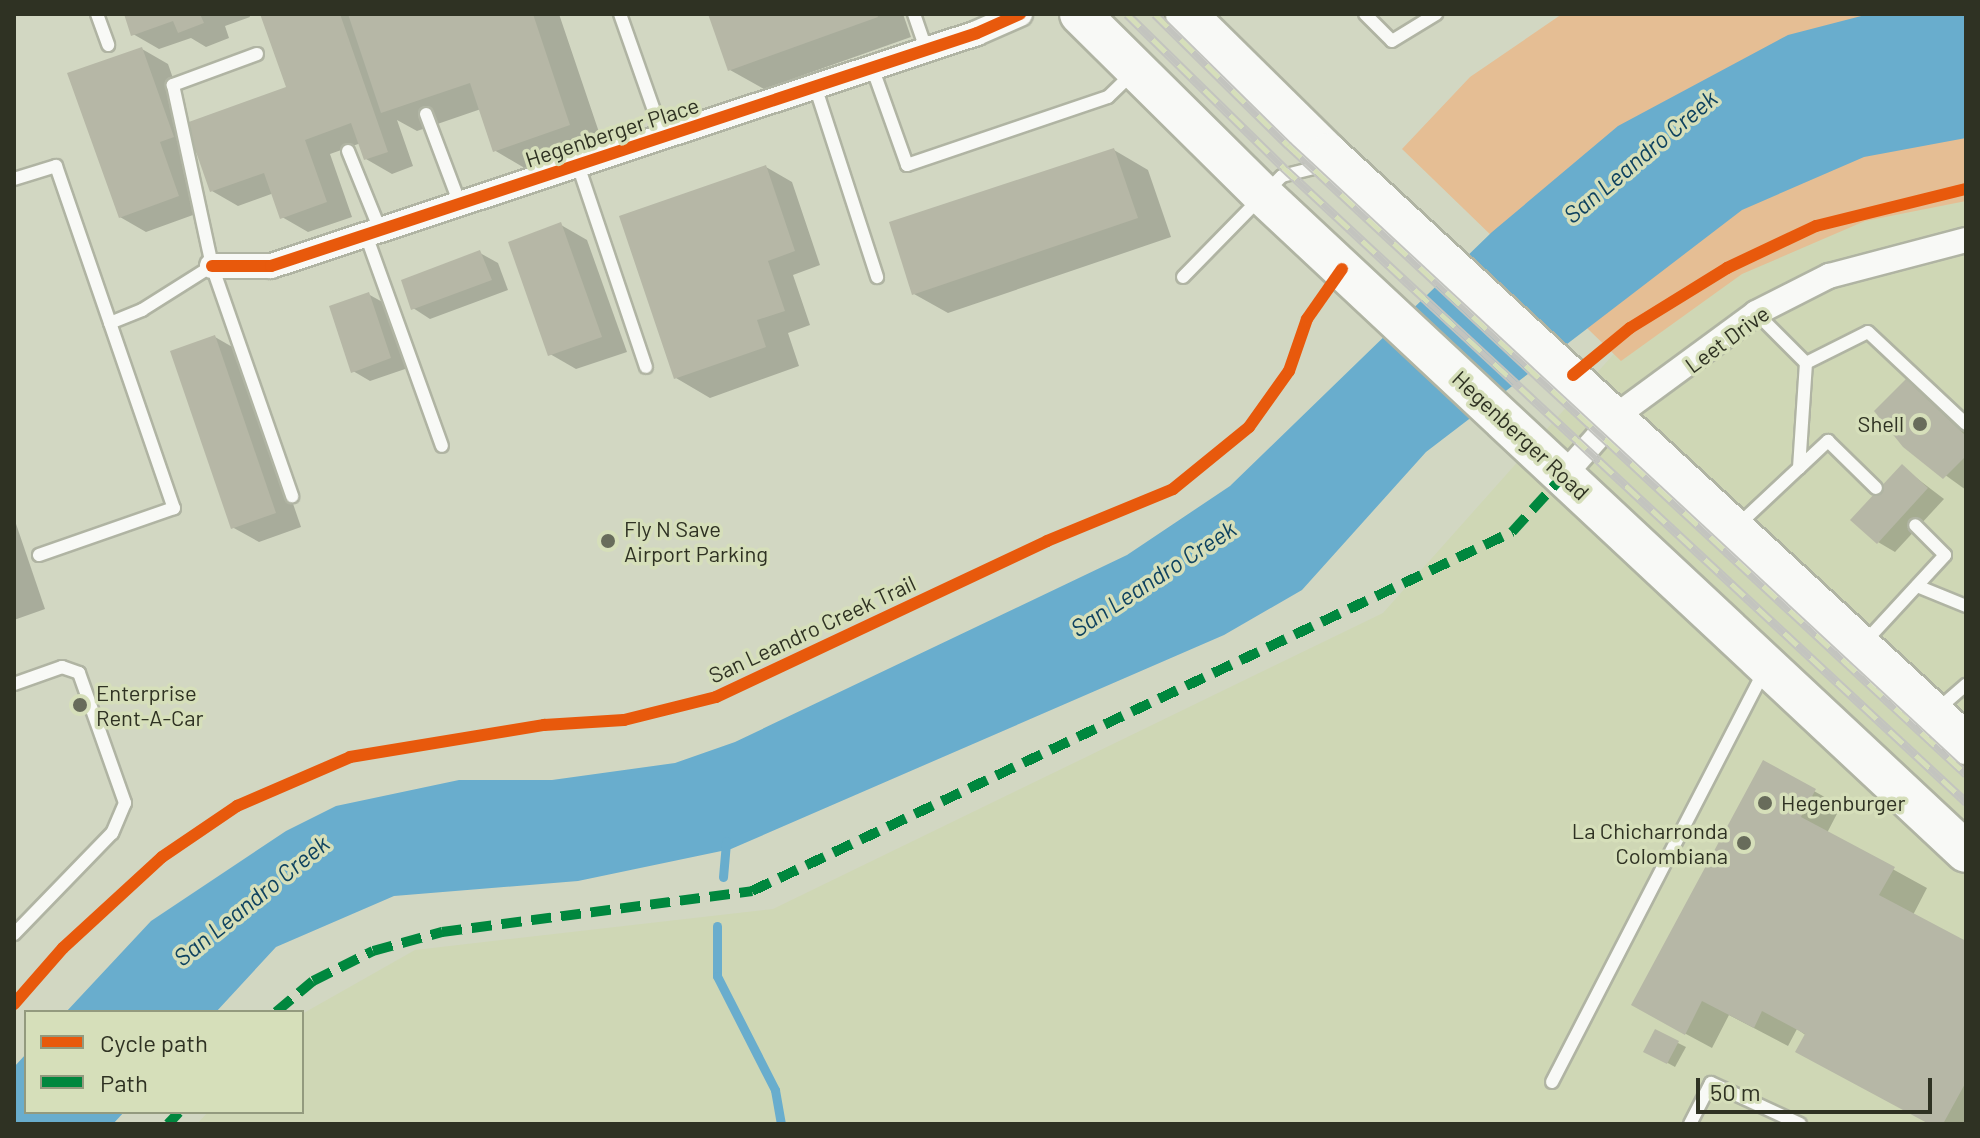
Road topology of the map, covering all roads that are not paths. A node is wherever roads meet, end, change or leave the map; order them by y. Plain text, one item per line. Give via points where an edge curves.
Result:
1 (97, 14) edge
2 (620, 14) edge
3 (914, 14) edge
4 (1020, 14) edge
5 (1080, 14) edge
6 (1186, 14) edge
7 (1365, 14) edge
8 (1436, 14) edge
9 (108, 45) dead end
10 (926, 49) junction
11 (257, 54) dead end
12 (872, 67) junction
13 (1135, 70) junction
14 (815, 86) junction
15 (426, 114) dead end
16 (663, 136) junction
17 (348, 151) dead end
18 (578, 165) junction
19 (14, 179) edge
20 (1263, 195) junction
21 (1378, 200) junction
22 (460, 204) junction
23 (373, 232) junction
24 (1966, 240) edge
25 (212, 266) junction
26 (877, 277) dead end
27 (1183, 277) dead end
28 (1756, 313) junction
29 (110, 323) junction
30 (1806, 363) junction
31 (646, 367) dead end
32 (1616, 416) junction
33 (1966, 424) edge
34 (442, 446) dead end
35 (1799, 468) junction
36 (1563, 476) junction
37 (1876, 488) dead end
38 (292, 496) dead end
39 (1915, 525) dead end
40 (1735, 527) junction
41 (39, 555) dead end
42 (1917, 586) junction
43 (1966, 606) edge
44 (1861, 646) junction
45 (1767, 665) junction
46 (14, 684) edge
47 (1966, 685) edge
48 (1933, 713) junction
49 (1966, 744) edge
50 (1966, 852) edge
51 (14, 934) edge
52 (1552, 1082) dead end
53 (1690, 1124) edge
54 (1800, 1124) edge

1 - 9 lane
2 - 16 lane
3 - 10 lane
4 - 10 street, Hegenberger Place
5 - 13 main road, Hegenberger Road
6 - 21 main road
7 - 8 lane via 1392,41
10 - 12 street, Hegenberger Place
11 - 25 lane via 173,85
12 - 13 lane via 907,165 1108,97
12 - 14 street, Hegenberger Place
13 - 20 main road, Hegenberger Road
14 - 16 street, Hegenberger Place
14 - 26 lane
15 - 22 lane
16 - 18 street, Hegenberger Place
17 - 23 lane
18 - 22 street, Hegenberger Place
18 - 31 lane
19 - 29 lane via 56,166
20 - 21 lane via 1282,176 1317,167
20 - 27 lane
20 - 36 main road, Hegenberger Road
21 - 32 main road
22 - 23 street, Hegenberger Place
23 - 25 street, Hegenberger Place via 271,266
23 - 34 lane
24 - 28 street, Leet Drive via 1829,276
25 - 29 lane via 142,310
25 - 38 lane
28 - 30 lane
28 - 32 street, Leet Drive
29 - 41 lane via 174,508
30 - 33 lane via 1868,332
30 - 35 lane
32 - 36 street, Leet Drive
32 - 40 main road
35 - 37 lane via 1828,441
35 - 40 lane
36 - 45 main road, Hegenberger Road
39 - 42 lane via 1945,555
40 - 44 main road
42 - 43 lane
42 - 44 lane
44 - 48 main road
45 - 50 main road, Hegenberger Road
45 - 52 lane
46 - 51 lane via 62,667 79,673 125,803 112,833
47 - 48 lane
48 - 49 main road
53 - 54 lane via 1711,1083

